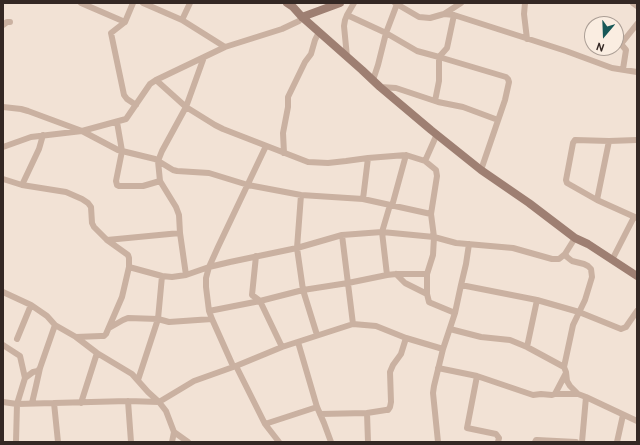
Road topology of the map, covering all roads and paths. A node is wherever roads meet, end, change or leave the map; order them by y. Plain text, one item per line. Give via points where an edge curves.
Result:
1 (81, 3) edge
2 (133, 3) edge
3 (143, 3) edge
4 (190, 3) edge
5 (286, 3) edge
6 (340, 3) edge
7 (354, 3) edge
8 (461, 3) edge
9 (525, 3) edge
10 (633, 3) edge
11 (396, 4) edge
12 (637, 6) edge
13 (444, 14) junction
14 (347, 15) junction
15 (454, 15) junction
16 (302, 17) junction
17 (182, 20) junction
18 (10, 22) dead end
19 (125, 22) junction
20 (637, 24) edge
21 (3, 25) edge
22 (320, 32) junction
23 (386, 34) junction
24 (527, 39) junction
25 (226, 47) junction
26 (204, 57) junction
27 (347, 57) junction
28 (439, 57) junction
29 (623, 69) junction
30 (637, 72) edge
31 (156, 80) junction
32 (373, 80) junction
33 (380, 87) junction
34 (435, 101) junction
35 (136, 105) junction
36 (3, 107) edge
37 (186, 107) junction
38 (498, 120) junction
39 (117, 122) junction
40 (82, 132) junction
41 (437, 134) junction
42 (43, 135) junction
43 (637, 140) edge
44 (610, 141) junction
45 (266, 146) junction
46 (3, 147) edge
47 (122, 151) junction
48 (284, 153) junction
49 (406, 155) junction
50 (368, 158) junction
51 (425, 160) junction
52 (158, 161) junction
53 (481, 170) junction
54 (3, 178) edge
55 (160, 181) junction
56 (22, 184) junction
57 (248, 185) junction
58 (301, 195) junction
59 (364, 199) junction
60 (597, 200) junction
61 (391, 206) junction
62 (431, 214) junction
63 (636, 217) edge
64 (382, 232) junction
65 (180, 233) junction
66 (342, 234) junction
67 (434, 237) junction
68 (575, 238) junction
69 (107, 240) junction
70 (469, 244) junction
71 (297, 248) junction
72 (565, 254) junction
73 (256, 256) junction
74 (612, 260) junction
75 (129, 267) junction
76 (209, 267) junction
77 (396, 274) junction
78 (427, 274) junction
79 (186, 275) junction
80 (387, 275) junction
81 (162, 276) junction
82 (637, 276) edge
83 (348, 283) junction
84 (461, 285) junction
85 (303, 290) junction
86 (3, 292) edge
87 (427, 294) junction
88 (537, 300) junction
89 (260, 301) junction
90 (31, 304) junction
91 (209, 311) junction
92 (637, 311) edge
93 (579, 312) junction
94 (455, 313) junction
95 (158, 319) junction
96 (212, 320) junction
97 (352, 324) junction
98 (55, 325) junction
99 (109, 328) junction
100 (450, 329) junction
101 (318, 335) junction
102 (76, 337) junction
103 (406, 338) junction
104 (17, 339) dead end
105 (298, 342) junction
106 (3, 345) edge
107 (282, 347) junction
108 (527, 347) junction
109 (443, 349) junction
110 (98, 353) junction
111 (235, 366) junction
112 (40, 368) junction
113 (438, 368) junction
114 (565, 370) junction
115 (477, 376) junction
116 (25, 378) junction
117 (138, 380) junction
118 (554, 394) junction
119 (578, 394) junction
120 (586, 398) junction
121 (128, 401) junction
122 (3, 402) edge
123 (81, 402) junction
124 (159, 402) junction
125 (32, 403) junction
126 (54, 403) junction
127 (18, 404) junction
128 (317, 407) junction
129 (368, 412) junction
130 (320, 414) junction
131 (624, 414) junction
132 (637, 421) edge
133 (265, 424) junction
134 (174, 432) junction
135 (16, 442) edge
136 (58, 442) edge
137 (131, 442) edge
138 (172, 442) edge
139 (188, 442) edge
140 (279, 442) edge
141 (331, 442) edge
142 (368, 442) edge
143 (438, 442) edge
144 (498, 442) edge
145 (535, 442) edge
146 (576, 442) edge
147 (582, 442) edge
148 (617, 442) edge

1 - 19 street
2 - 19 street
3 - 17 street
4 - 17 street
5 - 16 street
6 - 16 street
7 - 14 street
8 - 13 street
9 - 24 street
10 - 12 street
11 - 13 street via 419,17 430,18
11 - 23 street
13 - 15 street
14 - 23 street
14 - 27 street via 344,26
15 - 24 street
15 - 28 street via 447,48
16 - 22 street
16 - 25 street via 282,29
17 - 25 street
18 - 21 street
19 - 35 street via 110,33 124,95
20 - 29 street via 621,44 626,50
22 - 27 street
22 - 48 street via 288,98 283,133
23 - 28 street via 417,51
23 - 32 street
24 - 29 street via 612,68
25 - 26 street
26 - 31 street
26 - 37 street
27 - 32 street
28 - 34 street via 439,81
28 - 38 street via 508,79
29 - 30 street
31 - 35 street via 150,84
31 - 37 street
32 - 33 street
33 - 34 street via 396,88
33 - 41 street
34 - 38 street via 463,107
35 - 39 street via 126,119
36 - 40 street via 28,111
37 - 45 street via 223,129
37 - 52 street
38 - 53 street
39 - 40 street
39 - 47 street
40 - 42 street
40 - 47 street
41 - 51 street
41 - 53 street
42 - 46 street
42 - 56 street
43 - 44 street
44 - 60 street
44 - 60 street via 576,140 573,143 566,181
45 - 48 street
45 - 57 street
47 - 52 street
47 - 55 street via 117,185 143,186
48 - 50 street via 308,162 324,163
49 - 50 street
49 - 51 street
49 - 61 street
50 - 59 street
51 - 62 street via 436,170 437,176
52 - 55 street
52 - 57 street via 173,170 209,173
53 - 68 street
54 - 56 street
55 - 65 street via 176,207
56 - 69 street via 66,192 82,199 91,207 94,227
57 - 58 street
57 - 76 street
58 - 59 street
58 - 71 street
59 - 61 street
60 - 63 street
61 - 62 street
61 - 64 street
62 - 67 street
63 - 74 street
64 - 66 street
64 - 67 street
64 - 80 street
65 - 69 street
65 - 79 street
66 - 71 street
66 - 83 street
67 - 70 street
67 - 78 street
68 - 72 street
68 - 74 street
69 - 75 street via 128,255
70 - 72 street via 513,248 552,259 559,259
70 - 84 street
71 - 73 street
71 - 85 street
72 - 93 street via 572,261 591,269 592,277 587,295
73 - 76 street
73 - 89 street via 252,295
74 - 82 street
75 - 81 street
75 - 99 street via 122,297
76 - 79 street
76 - 91 street via 206,278
77 - 78 street
77 - 80 street
77 - 87 street via 405,283
78 - 87 street
79 - 81 street
80 - 83 street
81 - 95 street
83 - 85 street
83 - 97 street
84 - 88 street
84 - 94 street
85 - 89 street
85 - 101 street
86 - 90 street
87 - 94 street via 429,302
88 - 93 street
88 - 108 street
89 - 91 street
89 - 107 street
90 - 98 street
90 - 104 street
91 - 96 street
92 - 93 street via 624,328
93 - 114 street via 573,325
94 - 100 street
95 - 96 street via 169,322
95 - 99 street via 126,319
95 - 117 street
96 - 111 street
97 - 101 street
97 - 103 street via 376,326
98 - 102 street
98 - 112 street
99 - 102 street via 104,336
100 - 108 street via 481,337 510,340
100 - 109 street
101 - 105 street
102 - 110 street
103 - 109 street
103 - 129 street via 401,354 390,372 391,402 388,410
105 - 107 street
105 - 128 street
106 - 116 street via 20,356
107 - 111 street
108 - 114 street
109 - 113 street
110 - 117 street
110 - 123 street
111 - 124 street via 189,383
111 - 133 street
112 - 116 street
112 - 125 street
113 - 115 street
113 - 143 street via 433,389
114 - 118 street
114 - 119 street via 567,381
115 - 118 street via 533,395
115 - 144 street via 467,428 496,434
116 - 127 street
117 - 124 street
118 - 119 street
119 - 120 street
120 - 131 street
120 - 147 street
121 - 123 street
121 - 124 street
121 - 137 street
122 - 127 street
123 - 126 street
124 - 134 street via 166,411
125 - 126 street
125 - 127 street
126 - 136 street
127 - 135 street
128 - 130 street
128 - 133 street
129 - 130 street
129 - 142 street
130 - 141 street
131 - 132 street
131 - 148 street
133 - 140 street
134 - 138 street
134 - 139 street
145 - 146 street

